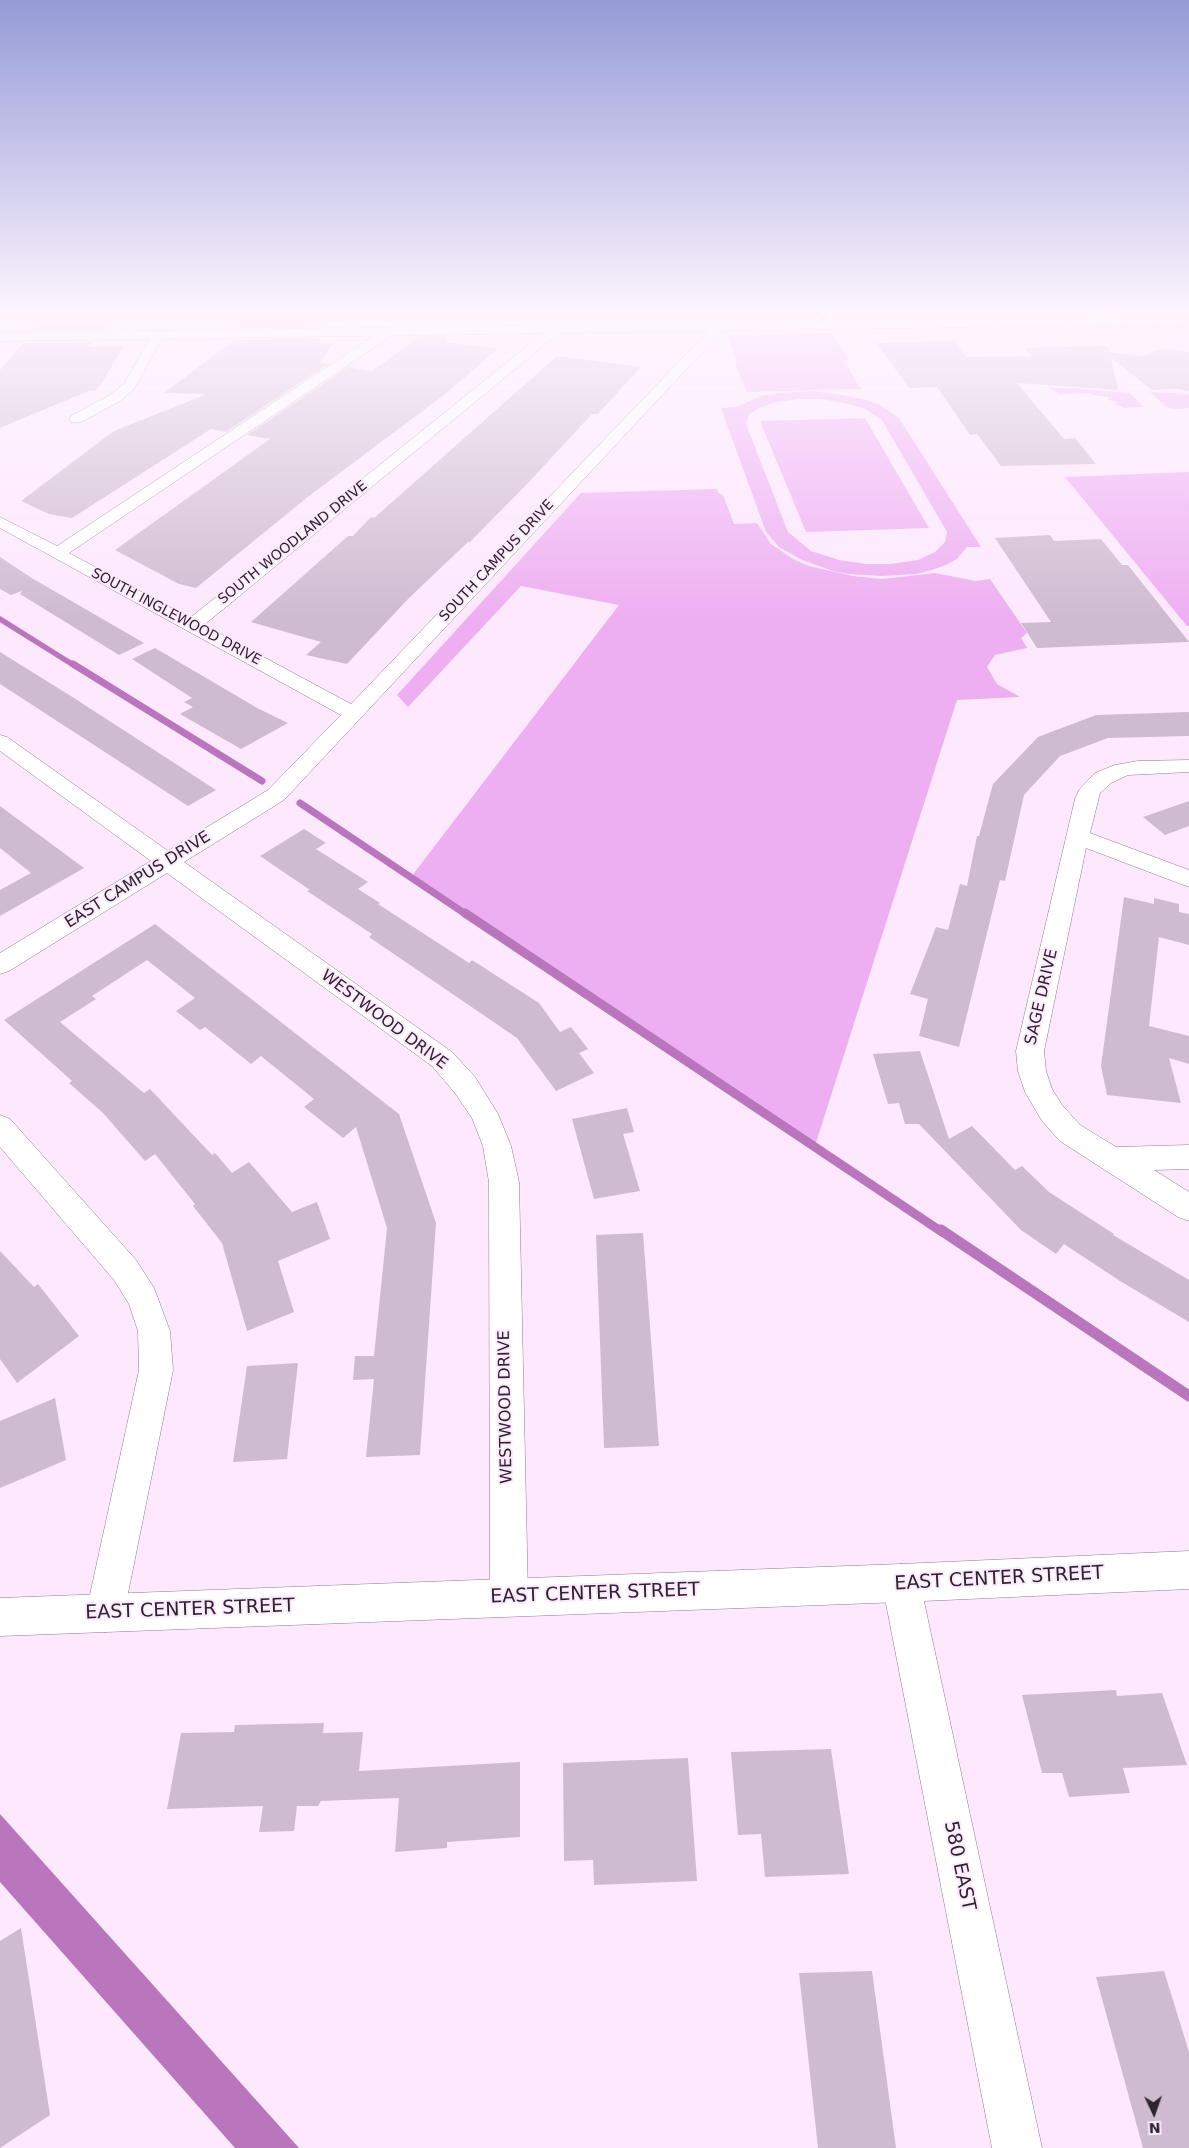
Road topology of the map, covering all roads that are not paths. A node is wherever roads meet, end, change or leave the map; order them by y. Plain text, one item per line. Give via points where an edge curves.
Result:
1 (81, 416) edge
2 (263, 416) edge
3 (449, 416) edge
4 (634, 416) edge
5 (76, 419) dead end
6 (0, 522) edge
7 (58, 553) junction
8 (193, 625) junction
9 (352, 713) junction
10 (0, 741) edge
11 (1189, 766) edge
12 (276, 795) joint
13 (1079, 837) junction
14 (169, 862) junction
15 (1189, 879) edge
16 (0, 965) edge
17 (0, 1128) edge
18 (1189, 1157) edge
19 (1111, 1159) junction
20 (1189, 1208) edge
21 (1189, 1570) edge
22 (902, 1583) junction
23 (509, 1597) junction
24 (105, 1613) junction
25 (0, 1617) edge
26 (1017, 2148) edge

1 - 5 street
2 - 7 street
3 - 8 street, SOUTH WOODLAND DRIVE
4 - 9 street, SOUTH CAMPUS DRIVE
6 - 7 street, SOUTH INGLEWOOD DRIVE
7 - 8 street, SOUTH INGLEWOOD DRIVE
8 - 9 street, SOUTH INGLEWOOD DRIVE
9 - 12 street, SOUTH CAMPUS DRIVE
10 - 14 street, WESTWOOD DRIVE
11 - 13 street, SAGE DRIVE via 1138,767 1103,778 1090,790 1086,799
12 - 14 street, EAST CAMPUS DRIVE
13 - 15 street
13 - 19 street, SAGE DRIVE via 1030,1051 1039,1092 1052,1113 1070,1133
14 - 16 street, EAST CAMPUS DRIVE
14 - 23 street, WESTWOOD DRIVE via 442,1059 484,1114 497,1146 504,1182
17 - 24 street via 125,1270 143,1298 154,1332 156,1370
18 - 19 street
19 - 20 street, SAGE DRIVE
21 - 22 street, EAST CENTER STREET
22 - 23 street, EAST CENTER STREET
22 - 26 street, 580 EAST
23 - 24 street, EAST CENTER STREET
24 - 25 street, EAST CENTER STREET

